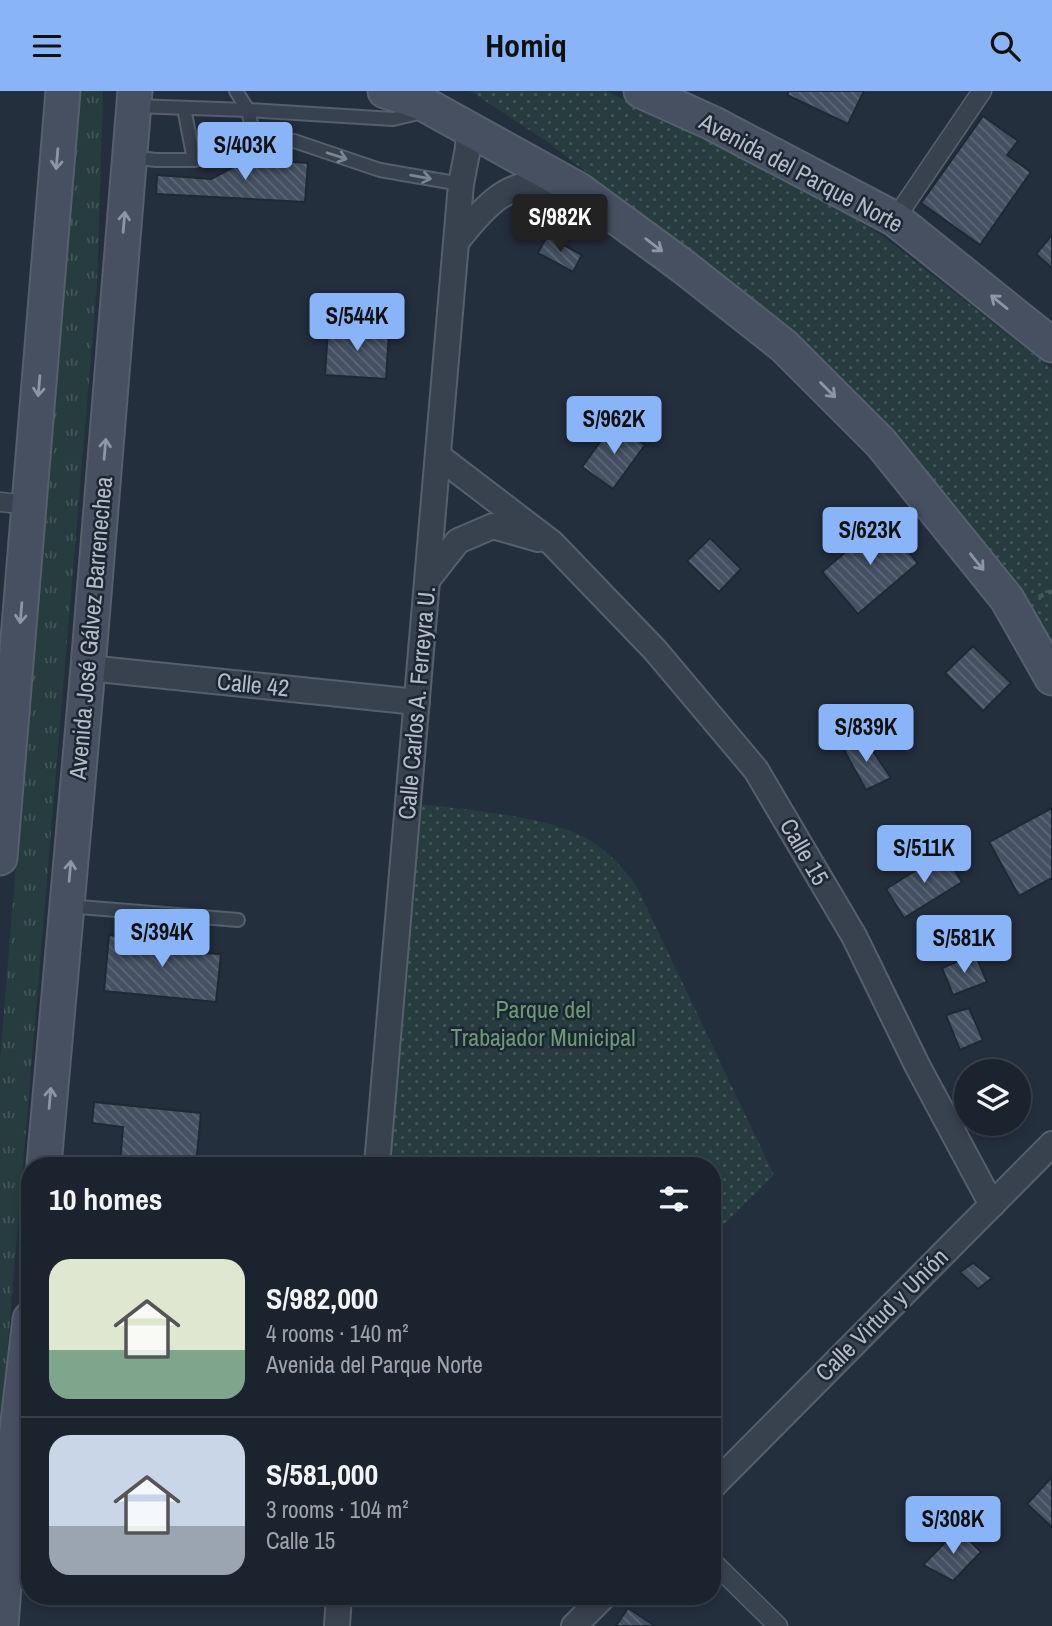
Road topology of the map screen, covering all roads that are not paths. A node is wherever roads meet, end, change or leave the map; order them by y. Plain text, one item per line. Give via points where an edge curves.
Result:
1 (63, 91) edge
2 (236, 91) edge
3 (385, 91) edge
4 (641, 91) edge
5 (982, 91) edge
6 (135, 98) edge
7 (184, 107) junction
8 (433, 109) junction
9 (248, 110) junction
10 (469, 129) junction
11 (254, 137) junction
12 (129, 157) junction
13 (194, 160) junction
14 (461, 184) junction
15 (579, 190) junction
16 (895, 219) junction
17 (457, 241) junction
18 (1052, 345) edge
19 (438, 456) junction
20 (15, 504) edge
21 (552, 543) junction
22 (428, 579) junction
23 (88, 668) junction
24 (1052, 678) edge
25 (417, 702) junction
26 (0, 858) edge
27 (67, 906) junction
28 (238, 920) dead end
29 (1052, 1144) edge
30 (45, 1157) edge
31 (378, 1157) edge
32 (992, 1205) junction
33 (21, 1378) edge
34 (6, 1476) edge
35 (721, 1478) edge
36 (3, 1566) edge
37 (721, 1570) edge
38 (338, 1605) edge
39 (595, 1605) edge
40 (1, 1626) edge
41 (337, 1626) edge
42 (574, 1626) edge
43 (778, 1626) edge

1 -> 20 main road
2 - 9 lane
3 - 8 main road
4 - 16 main road, Avenida del Parque Norte
5 - 16 street
6 - 7 lane
6 - 12 main road, Avenida José Gálvez Barrenechea
7 - 9 lane
7 - 13 lane
8 - 9 lane via 393,119
8 - 10 main road
9 - 11 lane
10 - 14 street, Calle Carlos A. Ferreyra U.
10 - 15 main road
11 - 13 lane
11 -> 14 lane via 294,141 380,170
12 - 13 lane
23 -> 12 main road, Avenida José Gálvez Barrenechea
14 - 17 street, Calle Carlos A. Ferreyra U.
15 - 17 street via 545,183 513,189 496,198
15 -> 24 main road via 784,346 881,443 1007,599
18 -> 16 main road, Avenida del Parque Norte
17 - 19 street, Calle Carlos A. Ferreyra U.
19 - 21 street, Calle 15
19 - 22 street, Calle Carlos A. Ferreyra U.
20 -> 26 main road
21 - 22 street, Calle 15 via 494,526 458,541
21 - 32 street, Calle 15 via 655,650 756,770 854,936
22 - 25 street, Calle Carlos A. Ferreyra U.
23 - 25 street, Calle 42
27 -> 23 main road, Avenida José Gálvez Barrenechea
25 - 31 street, Calle Carlos A. Ferreyra U.
27 - 28 lane
30 -> 27 main road, Avenida José Gálvez Barrenechea
29 - 32 street, Calle Virtud y Unión
32 - 35 street, Calle Virtud y Unión
33 - 34 main road
34 - 36 main road
36 - 40 main road
37 - 43 street
38 - 41 street
39 - 42 street

